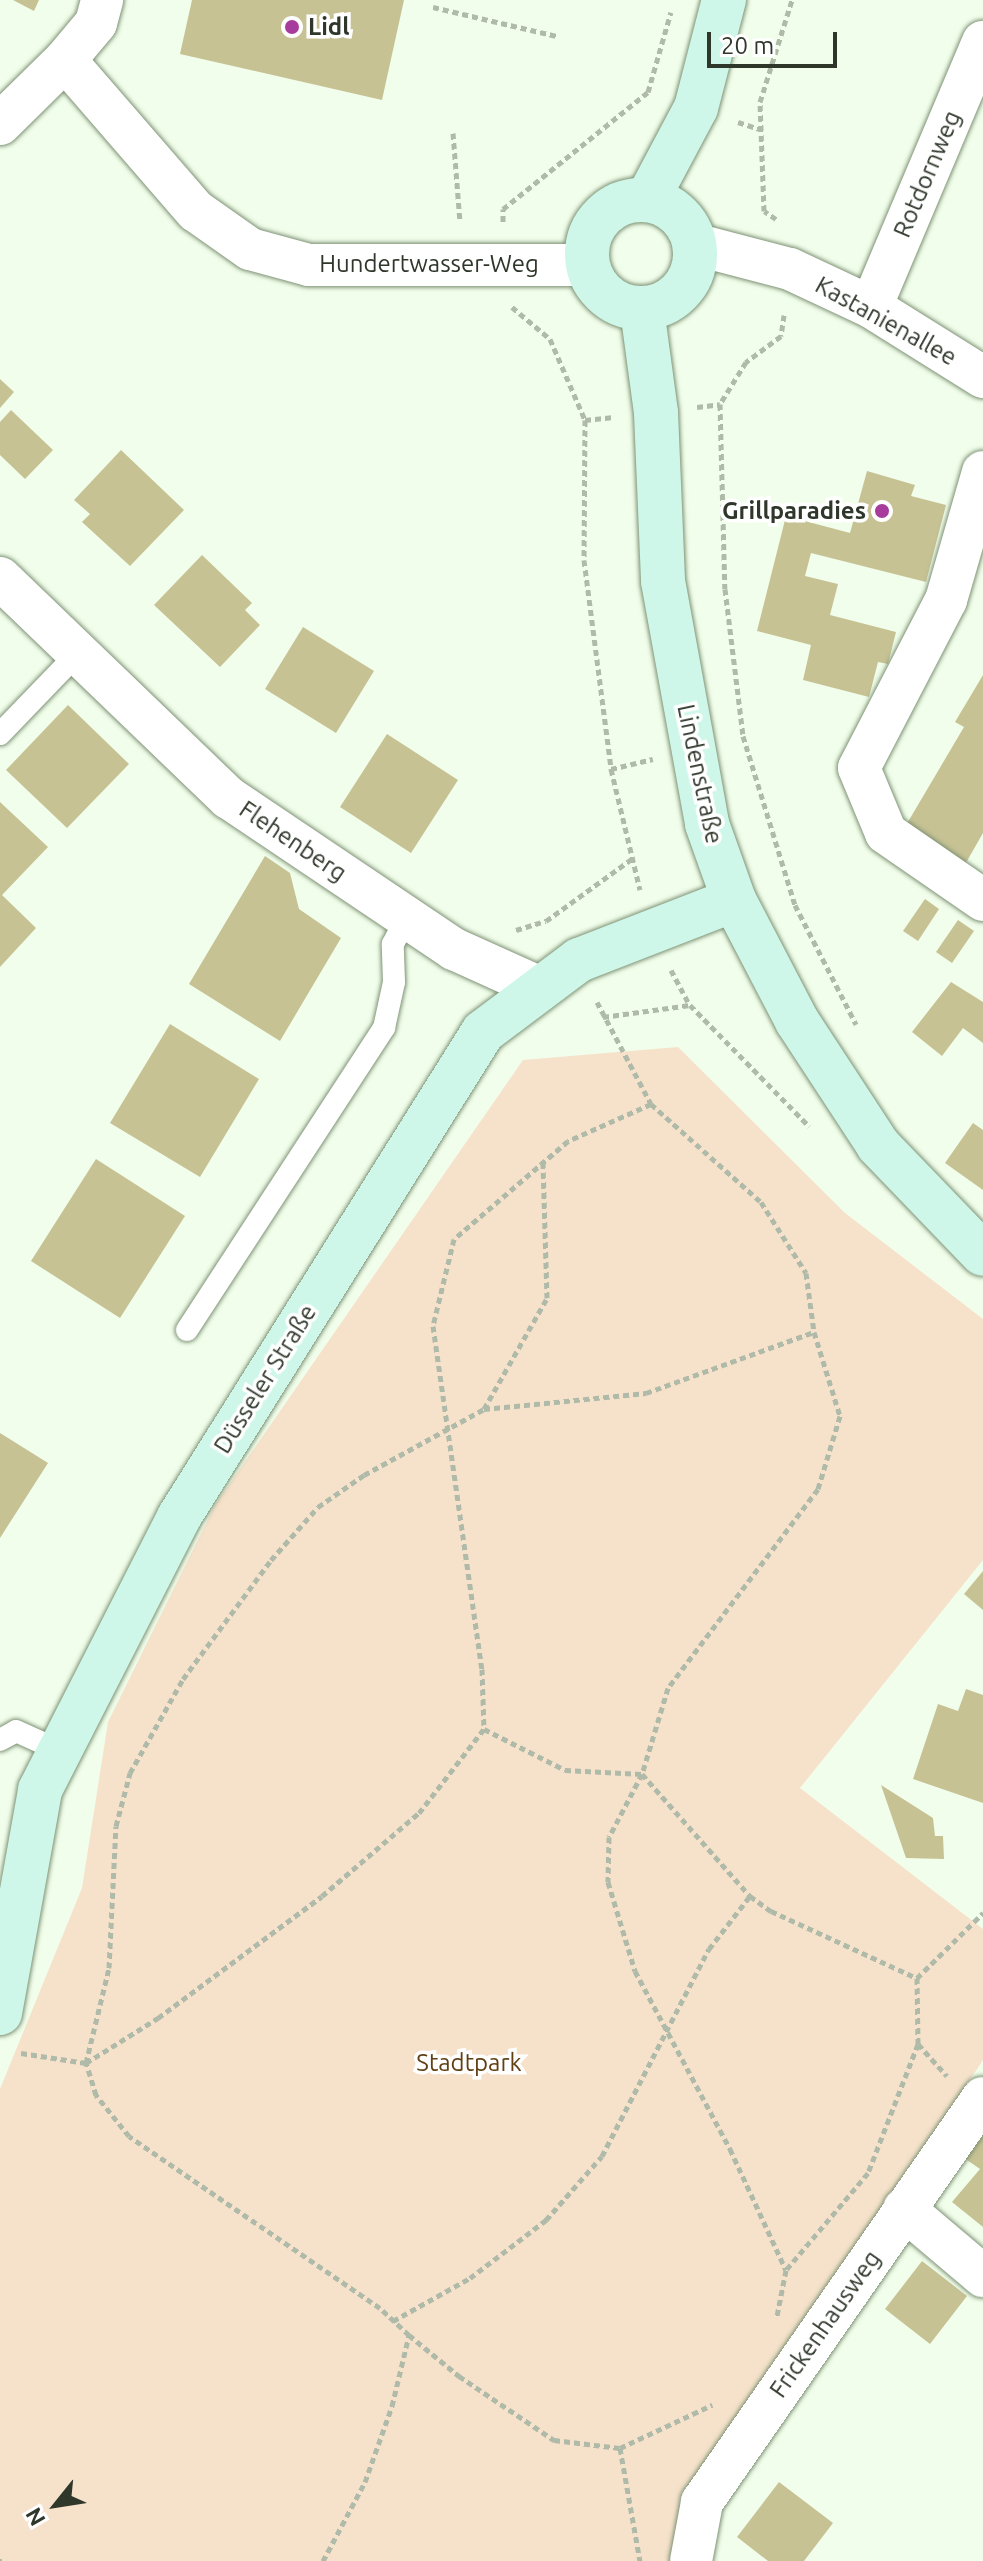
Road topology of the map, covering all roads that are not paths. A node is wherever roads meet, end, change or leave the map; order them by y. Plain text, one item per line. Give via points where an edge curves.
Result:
1 (102, 0) edge
2 (724, 0) edge
3 (983, 42) edge
4 (65, 60) junction
5 (0, 124) edge
6 (647, 200) junction
7 (694, 244) junction
8 (588, 265) junction
9 (871, 307) junction
10 (642, 309) junction
11 (983, 377) edge
12 (983, 472) edge
13 (0, 578) edge
14 (77, 654) junction
15 (0, 734) edge
16 (734, 900) junction
17 (983, 900) edge
18 (406, 919) junction
19 (538, 987) junction
20 (983, 1254) edge
21 (187, 1330) dead end
22 (0, 1740) edge
23 (60, 1751) junction
24 (7, 2032) edge
25 (983, 2098) edge
26 (904, 2209) junction
27 (983, 2276) edge
28 (691, 2561) edge

1 - 4 street via 96,23
2 - 6 main road via 696,108
3 - 9 street, Rotdornweg
4 - 5 street
4 - 8 street, Hundertwasser-Weg via 196,211 250,249 309,265
6 - 7 main road via 678,215
6 - 8 main road via 617,205 601,218 588,245
7 - 9 street, Kastanienallee via 790,269
7 - 10 main road via 693,268 683,289 665,303
8 - 10 main road via 603,293
9 - 11 street, Kastanienallee
10 - 16 main road, Lindenstraße via 656,413 663,581 707,824
12 - 17 street via 946,600 859,768 886,833
13 - 14 street, Flehenberg
14 - 15 lane
14 - 18 street, Flehenberg via 229,798
16 - 19 main road, Düsseler Straße via 579,960
16 - 20 main road, Lindenstraße via 797,1021 878,1145
18 - 19 street, Flehenberg via 454,949
18 - 21 lane via 393,944 394,982 384,1028
19 - 23 main road, Düsseler Straße via 483,1032 179,1517
22 - 23 lane via 16,1731
23 - 24 main road, Düsseler Straße via 40,1790
25 - 26 street, Frickenhausweg
26 - 27 street
26 - 28 street, Frickenhausweg via 702,2502

